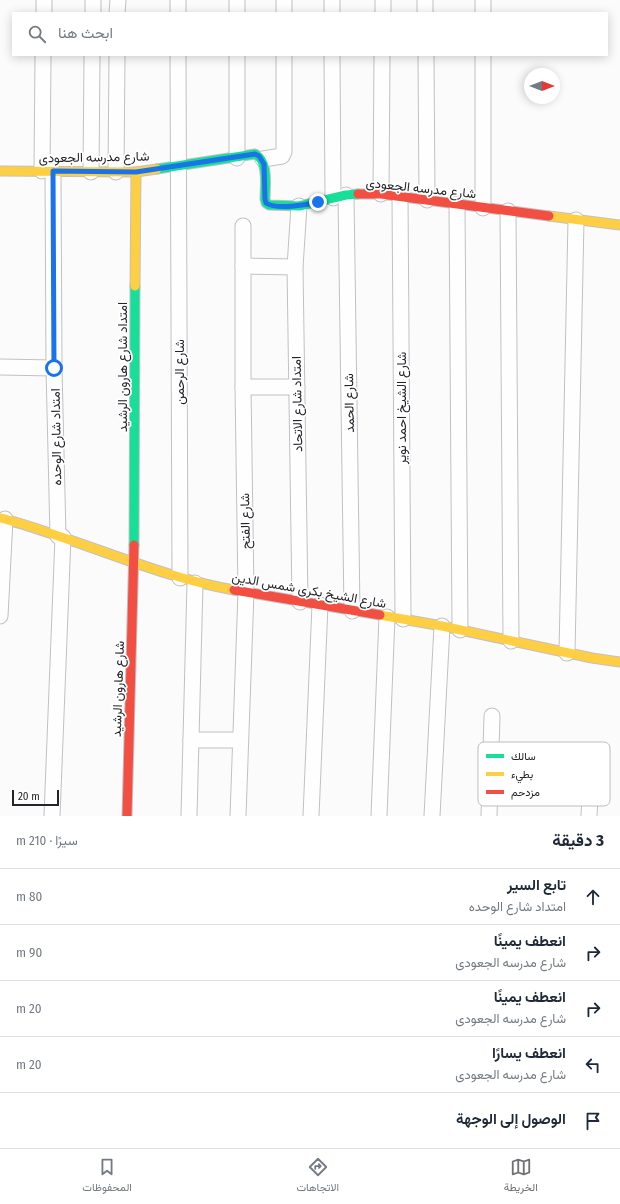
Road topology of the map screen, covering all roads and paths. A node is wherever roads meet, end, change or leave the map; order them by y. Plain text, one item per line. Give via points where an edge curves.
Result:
1 (44, 0) edge
2 (93, 0) edge
3 (118, 0) edge
4 (178, 0) edge
5 (237, 0) edge
6 (284, 0) edge
7 (332, 0) edge
8 (383, 0) edge
9 (425, 0) edge
10 (482, 0) edge
11 (44, 12) edge
12 (93, 12) edge
13 (117, 12) edge
14 (178, 12) edge
15 (237, 12) edge
16 (284, 12) edge
17 (332, 12) edge
18 (383, 12) edge
19 (425, 12) edge
20 (483, 12) edge
21 (43, 56) edge
22 (92, 56) edge
23 (117, 56) edge
24 (178, 56) edge
25 (237, 56) edge
26 (284, 56) edge
27 (332, 56) edge
28 (382, 56) edge
29 (426, 56) edge
30 (483, 56) edge
31 (237, 158) junction
32 (263, 159) junction
33 (178, 166) junction
34 (0, 171) edge
35 (47, 171) junction
36 (91, 172) junction
37 (116, 172) junction
38 (136, 172) junction
39 (381, 194) junction
40 (340, 197) junction
41 (400, 197) junction
42 (427, 200) junction
43 (457, 204) junction
44 (299, 206) junction
45 (483, 208) junction
46 (508, 211) junction
47 (576, 220) junction
48 (620, 225) edge
49 (243, 226) dead end
50 (243, 266) junction
51 (295, 267) junction
52 (0, 367) edge
53 (54, 368) junction
54 (243, 387) junction
55 (297, 387) junction
56 (2, 519) edge
57 (60, 536) junction
58 (134, 562) junction
59 (180, 578) junction
60 (195, 582) junction
61 (246, 592) junction
62 (300, 602) junction
63 (320, 605) junction
64 (352, 611) junction
65 (0, 616) edge
66 (386, 616) junction
67 (403, 619) junction
68 (442, 626) junction
69 (460, 630) junction
70 (511, 641) junction
71 (567, 653) junction
72 (620, 662) edge
73 (492, 716) dead end
74 (191, 740) junction
75 (240, 740) junction
76 (491, 742) edge
77 (489, 806) edge
78 (590, 806) edge
79 (52, 816) edge
80 (128, 816) edge
81 (189, 816) edge
82 (238, 816) edge
83 (311, 816) edge
84 (379, 816) edge
85 (432, 816) edge
86 (489, 816) edge
87 (589, 816) edge

1 - 11 street
2 - 12 street
3 - 13 street
4 - 14 street
5 - 15 street
6 - 16 street
7 - 17 street
8 - 18 street
9 - 19 street
10 - 20 street
21 - 35 street, امتداد شارع الوحده
22 - 36 street
23 - 37 street
24 - 33 street, شارع الرحمن
25 - 31 street
26 - 32 street via 284,152 282,156
27 - 40 street, شارع الحمد
28 - 39 street
29 - 42 street
30 - 45 street
31 - 32 street, شارع مدرسه الجعودى via 255,154
31 - 33 street, شارع مدرسه الجعودى
32 - 44 street, شارع مدرسه الجعودى via 266,203 274,206
33 - 38 street, شارع مدرسه الجعودى
33 - 59 street, شارع الرحمن
34 - 35 street, شارع مدرسه الجعودى
35 - 36 street, شارع مدرسه الجعودى
35 - 53 street, امتداد شارع الوحده
36 - 37 street, شارع مدرسه الجعودى
37 - 38 street, شارع مدرسه الجعودى
38 - 58 street, امتداد شارع هارون الرشيد
39 - 40 street, شارع مدرسه الجعودى
39 - 41 street, شارع مدرسه الجعودى
40 - 44 street, شارع مدرسه الجعودى
40 - 64 street, شارع الحمد
41 - 42 street, شارع مدرسه الجعودى
41 - 67 street, شارع الشيخ احمد نوير
42 - 43 street, شارع مدرسه الجعودى
43 - 45 street, شارع مدرسه الجعودى
43 - 69 street
44 - 51 street, امتداد شارع الاتحاد
45 - 46 street, شارع مدرسه الجعودى
46 - 47 street, شارع مدرسه الجعودى
46 - 70 street
47 - 48 street, شارع مدرسه الجعودى
47 - 71 street
49 - 50 street, شارع الفتح
50 - 51 street
50 - 54 street, شارع الفتح
51 - 55 street, امتداد شارع الاتحاد
52 - 53 street
53 - 57 street, امتداد شارع الوحده
54 - 55 street
54 - 61 street, شارع الفتح
55 - 62 street, امتداد شارع الاتحاد
56 - 57 street, شارع الشيخ بكرى شمس الدين
56 - 65 street
57 - 58 street, شارع الشيخ بكرى شمس الدين
57 - 79 street, امتداد شارع الوحده
58 - 59 street, شارع الشيخ بكرى شمس الدين
58 - 80 street, شارع هارون الرشيد
59 - 60 street, شارع الشيخ بكرى شمس الدين
60 - 61 street, شارع الشيخ بكرى شمس الدين
60 - 74 street
61 - 62 street, شارع الشيخ بكرى شمس الدين
61 - 75 street, شارع الفتح
62 - 63 street, شارع الشيخ بكرى شمس الدين
63 - 64 street, شارع الشيخ بكرى شمس الدين
63 - 83 street
64 - 66 street, شارع الشيخ بكرى شمس الدين
66 - 67 street, شارع الشيخ بكرى شمس الدين
66 - 84 street
67 - 68 street, شارع الشيخ بكرى شمس الدين
68 - 69 street, شارع الشيخ بكرى شمس الدين
68 - 85 street
69 - 70 street, شارع الشيخ بكرى شمس الدين
70 - 71 street, شارع الشيخ بكرى شمس الدين
71 - 72 street, شارع الشيخ بكرى شمس الدين
73 - 76 street
74 - 75 street
74 - 81 street
75 - 82 street, شارع الفتح
77 - 86 street
78 - 87 street

